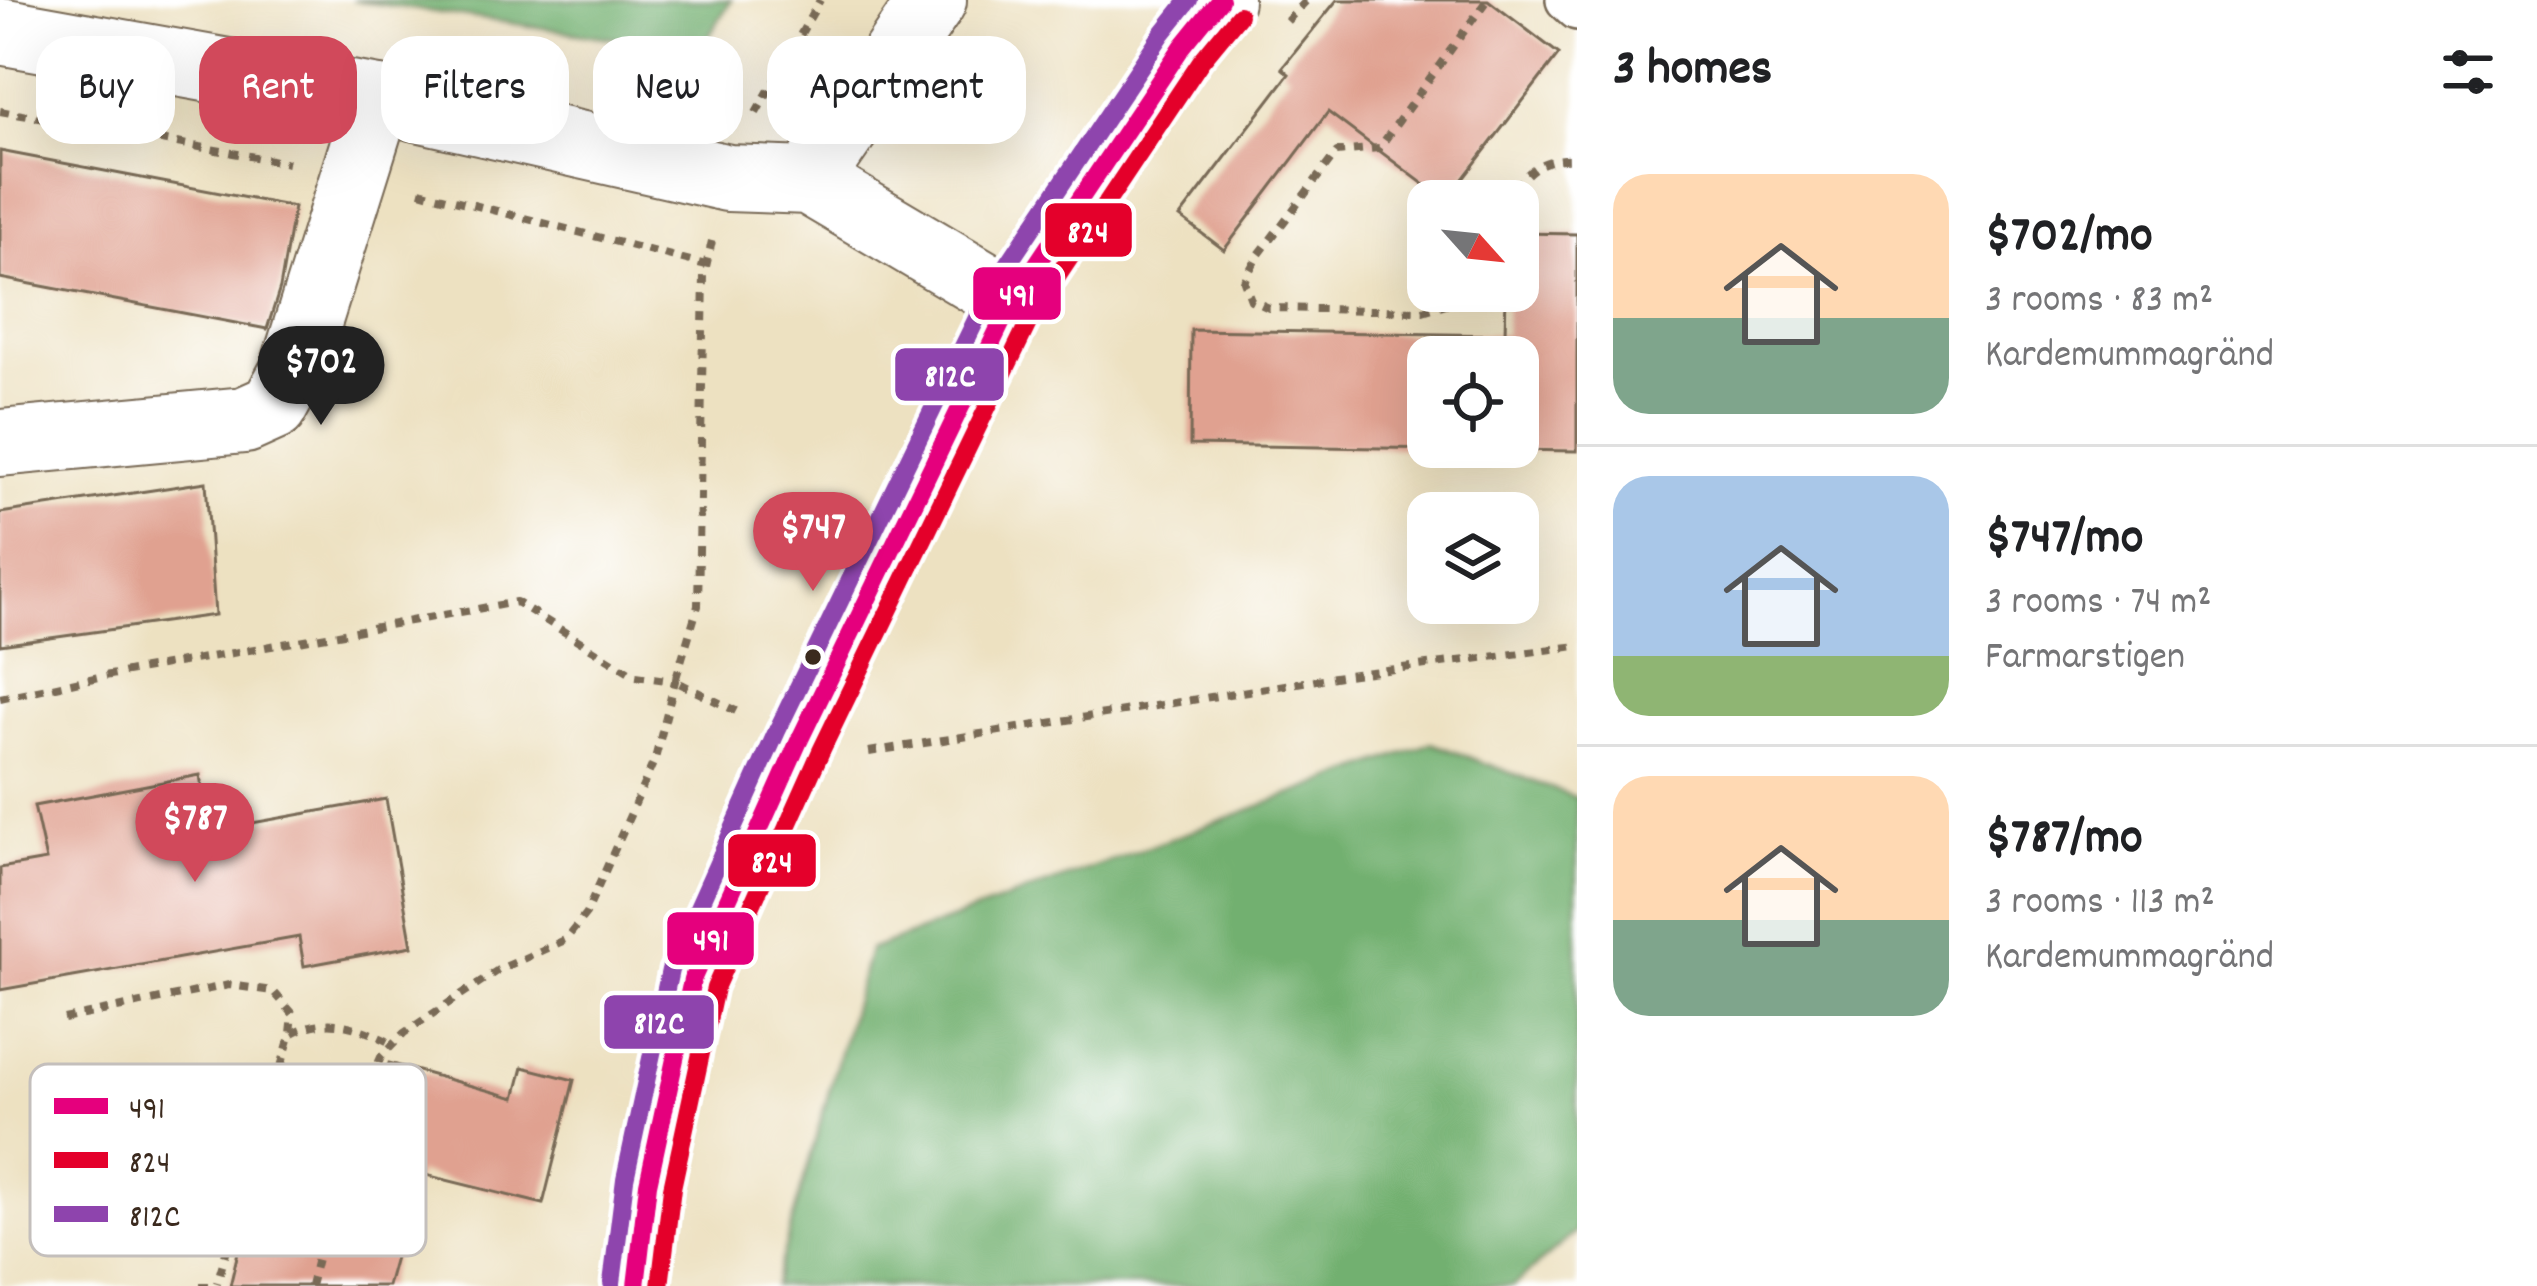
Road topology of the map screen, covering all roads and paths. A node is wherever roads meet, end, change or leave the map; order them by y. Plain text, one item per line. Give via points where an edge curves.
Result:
1 (820, 0) edge
2 (933, 0) edge
3 (1220, 0) edge
4 (1307, 0) edge
5 (1487, 0) edge
6 (1566, 0) edge
7 (1577, 10) edge
8 (0, 31) edge
9 (1274, 35) dead end
10 (378, 99) junction
11 (1577, 159) edge
12 (728, 178) junction
13 (1521, 180) edge
14 (808, 181) junction
15 (1012, 301) junction
16 (1407, 310) edge
17 (0, 443) edge
18 (1577, 646) edge
19 (675, 681) junction
20 (0, 698) edge
21 (868, 733) dead end
22 (829, 747) junction
23 (64, 1019) dead end
24 (291, 1034) junction
25 (394, 1044) junction
26 (282, 1064) edge
27 (377, 1064) edge
28 (226, 1256) edge
29 (318, 1256) edge
30 (218, 1285) edge
31 (200, 1286) edge
32 (310, 1286) edge
33 (636, 1286) edge

1 - 12 path
2 - 14 street
3 - 15 street
4 - 9 path
5 - 16 path via 1379,148 1337,152 1244,281 1251,300 1269,308
6 - 7 lane
8 - 10 street
10 - 12 street
10 - 17 street via 292,374 274,407 245,420
11 - 13 path via 1549,157
12 - 14 street
12 - 19 path via 704,275 698,606
14 - 15 street
15 - 22 street
18 - 22 path
19 - 20 path via 636,676 516,602
19 - 22 path
19 - 25 path via 655,759 586,914 565,940 498,970
21 - 22 path
22 - 33 street via 692,980
23 - 24 path via 229,985 273,991 293,1014
24 - 25 path via 332,1023
24 - 26 path
25 - 27 path
28 - 30 path
29 - 32 path
30 - 31 path

